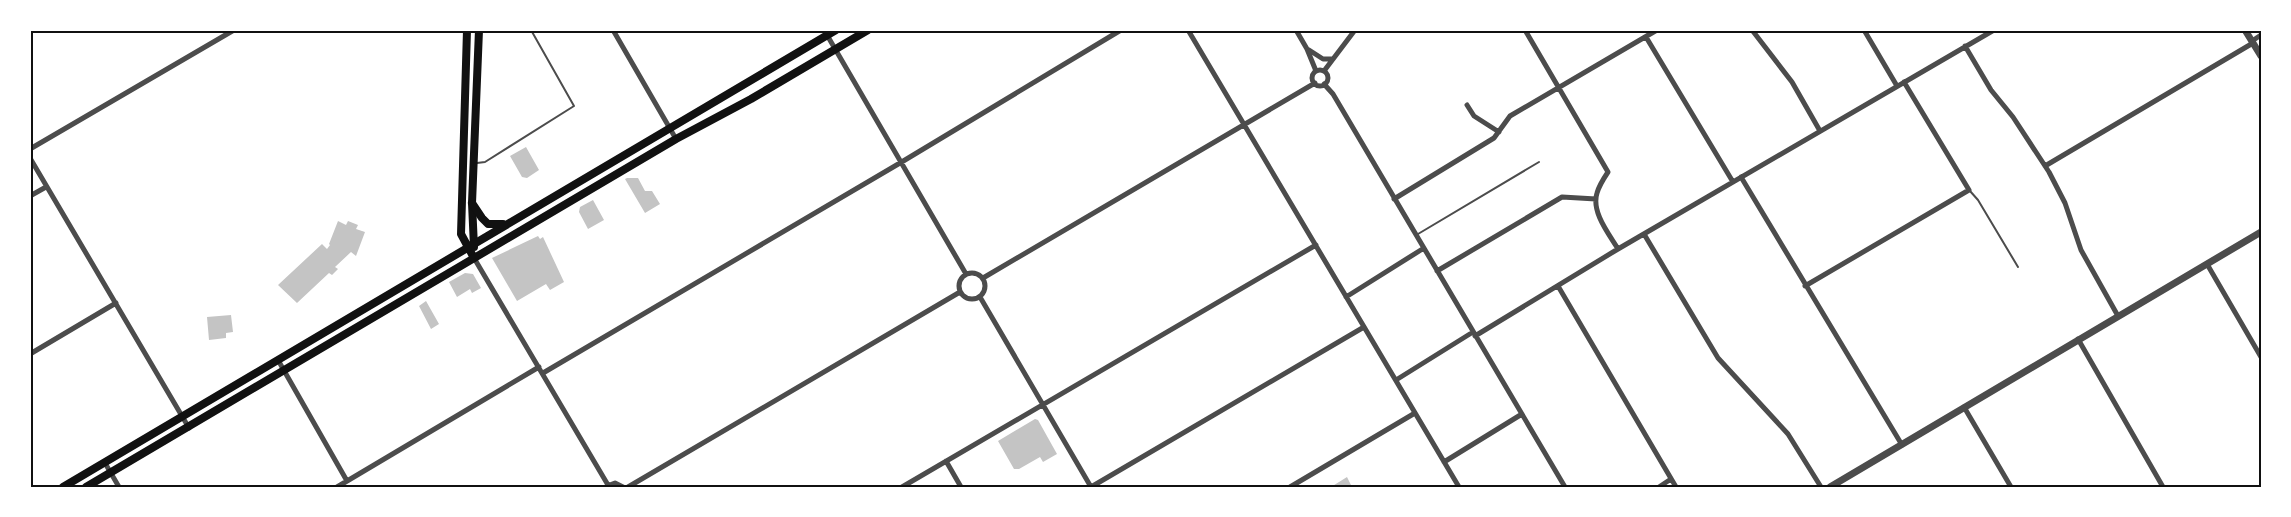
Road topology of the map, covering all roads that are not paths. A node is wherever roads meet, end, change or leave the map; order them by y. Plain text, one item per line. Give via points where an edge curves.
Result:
1 (234, 30) edge
2 (467, 30) edge
3 (478, 30) edge
4 (531, 30) edge
5 (613, 30) edge
6 (836, 30) edge
7 (868, 30) edge
8 (1121, 30) edge
9 (1188, 30) edge
10 (1296, 30) edge
11 (1355, 30) edge
12 (1525, 30) edge
13 (1657, 30) edge
14 (1752, 30) edge
15 (1864, 30) edge
16 (1994, 30) edge
17 (2246, 30) edge
18 (827, 35) junction
19 (2261, 35) edge
20 (1646, 36) junction
21 (2253, 42) junction
22 (1965, 46) junction
23 (835, 49) junction
24 (1307, 49) junction
25 (2261, 56) edge
26 (1333, 59) junction
27 (1316, 71) junction
28 (1324, 71) junction
29 (1904, 82) junction
30 (1315, 83) junction
31 (1324, 84) junction
32 (1898, 86) junction
33 (1559, 88) junction
34 (1467, 105) dead end
35 (1244, 124) junction
36 (670, 128) junction
37 (1820, 131) junction
38 (1499, 132) junction
39 (676, 139) junction
40 (30, 149) edge
41 (30, 158) edge
42 (1539, 162) dead end
43 (900, 163) junction
44 (474, 164) junction
45 (2045, 166) junction
46 (1741, 177) junction
47 (1733, 182) junction
48 (46, 187) junction
49 (1969, 189) junction
50 (30, 196) edge
51 (1394, 199) junction
52 (1596, 199) junction
53 (472, 203) junction
54 (506, 224) junction
55 (2261, 232) edge
56 (1644, 234) junction
57 (1416, 235) junction
58 (471, 245) junction
59 (1316, 245) junction
60 (1424, 248) junction
61 (1618, 249) junction
62 (474, 258) junction
63 (2207, 264) junction
64 (2018, 267) dead end
65 (1437, 271) junction
66 (966, 274) junction
67 (982, 278) junction
68 (1558, 286) junction
69 (1805, 286) junction
70 (960, 292) junction
71 (980, 297) junction
72 (1346, 297) junction
73 (116, 303) junction
74 (2118, 316) junction
75 (1365, 327) junction
76 (330, 329) junction
77 (1474, 334) junction
78 (338, 338) junction
79 (2078, 339) junction
80 (309, 342) junction
81 (315, 351) junction
82 (30, 354) edge
83 (2261, 357) edge
84 (278, 360) junction
85 (539, 367) junction
86 (284, 371) junction
87 (543, 373) junction
88 (1396, 380) junction
89 (1042, 404) junction
90 (1964, 407) junction
91 (1415, 412) junction
92 (1522, 414) junction
93 (182, 417) junction
94 (189, 428) junction
95 (1902, 445) junction
96 (946, 461) junction
97 (105, 462) junction
98 (1444, 462) junction
99 (111, 472) junction
100 (1671, 480) junction
101 (348, 481) junction
102 (607, 486) edge
103 (63, 487) edge
104 (86, 487) edge
105 (119, 487) edge
106 (337, 487) edge
107 (623, 487) edge
108 (628, 487) edge
109 (902, 487) edge
110 (961, 487) edge
111 (1091, 487) edge
112 (1290, 487) edge
113 (1459, 487) edge
114 (1565, 487) edge
115 (1659, 487) edge
116 (1676, 487) edge
117 (1821, 487) edge
118 (1830, 487) edge
119 (2011, 487) edge
120 (2163, 487) edge

1 - 40 street
2 - 58 main road via 460,234
3 - 44 main road
4 - 44 lane via 574,106 485,162
5 - 36 street
6 - 18 main road
7 - 23 main road
8 - 43 street
9 - 35 street
10 - 24 street
11 - 26 street
12 - 33 street
13 - 20 street
14 - 37 street via 1792,82
15 - 32 street
16 - 22 street
17 - 21 street
18 - 23 street
18 - 36 main road
19 - 21 street
20 - 33 street
20 - 47 street
21 - 25 street
21 - 45 street
22 - 29 street
22 - 45 street
23 - 39 main road
23 - 43 street
24 - 26 street via 1323,59
24 - 27 street
26 - 28 street
27 - 28 street
27 - 30 street
28 - 31 street via 1328,77
29 - 32 street
29 - 49 street
30 - 31 street
30 - 35 street
31 - 51 street
32 - 37 street
33 - 38 street via 1510,116
33 - 52 street via 1608,172
34 - 38 street via 1474,116
35 - 59 street
35 - 67 street
36 - 39 street
36 - 54 main road
37 - 46 street
38 - 51 street
39 - 62 main road
41 - 48 street
42 - 57 lane
43 - 66 street
43 - 87 street
44 - 53 main road
45 - 74 street via 2065,203 2081,250
46 - 47 street
46 - 69 street
47 - 56 street
48 - 50 street
48 - 73 street
49 - 64 lane
49 - 69 street
51 - 57 street
52 - 61 street via 1600,217
52 - 65 street via 1562,197
53 - 54 main road via 488,224
53 - 58 main road
54 - 58 main road
55 - 63 street
56 - 61 street
56 - 117 street via 1718,358 1788,434
57 - 60 street
58 - 62 main road
58 - 76 main road
59 - 72 street
59 - 89 street
60 - 65 street
60 - 72 street
61 - 68 street
62 - 78 main road
62 - 85 street
63 - 74 street
63 - 83 street
65 - 77 street
66 - 67 street via 975,273
66 - 70 street via 960,280
67 - 71 street via 985,290
68 - 77 street
68 - 100 street
69 - 95 street
70 - 71 street via 967,298
70 - 108 street
71 - 89 street
72 - 75 street
73 - 82 street
73 - 93 street
74 - 79 street
75 - 88 street
75 - 111 street
76 - 78 main road via 331,338
76 - 80 main road
77 - 88 street
77 - 92 street
78 - 81 main road
79 - 90 street
79 - 120 street
80 - 81 main road via 315,342
80 - 84 main road
81 - 86 main road
84 - 86 street
84 - 93 main road
85 - 87 street
85 - 101 street
86 - 94 main road
86 - 101 street
87 - 102 street
88 - 91 street
89 - 96 street
89 - 111 street
90 - 95 street
90 - 119 street
91 - 98 street
91 - 112 street
92 - 98 street
92 - 114 street
93 - 94 street
93 - 97 main road
94 - 99 main road
95 - 118 street
96 - 109 street
96 - 110 street
97 - 99 street
97 - 103 main road
98 - 113 street
99 - 104 main road
99 - 105 street
100 - 115 street
100 - 116 street
101 - 106 street
102 - 107 street via 615,483

